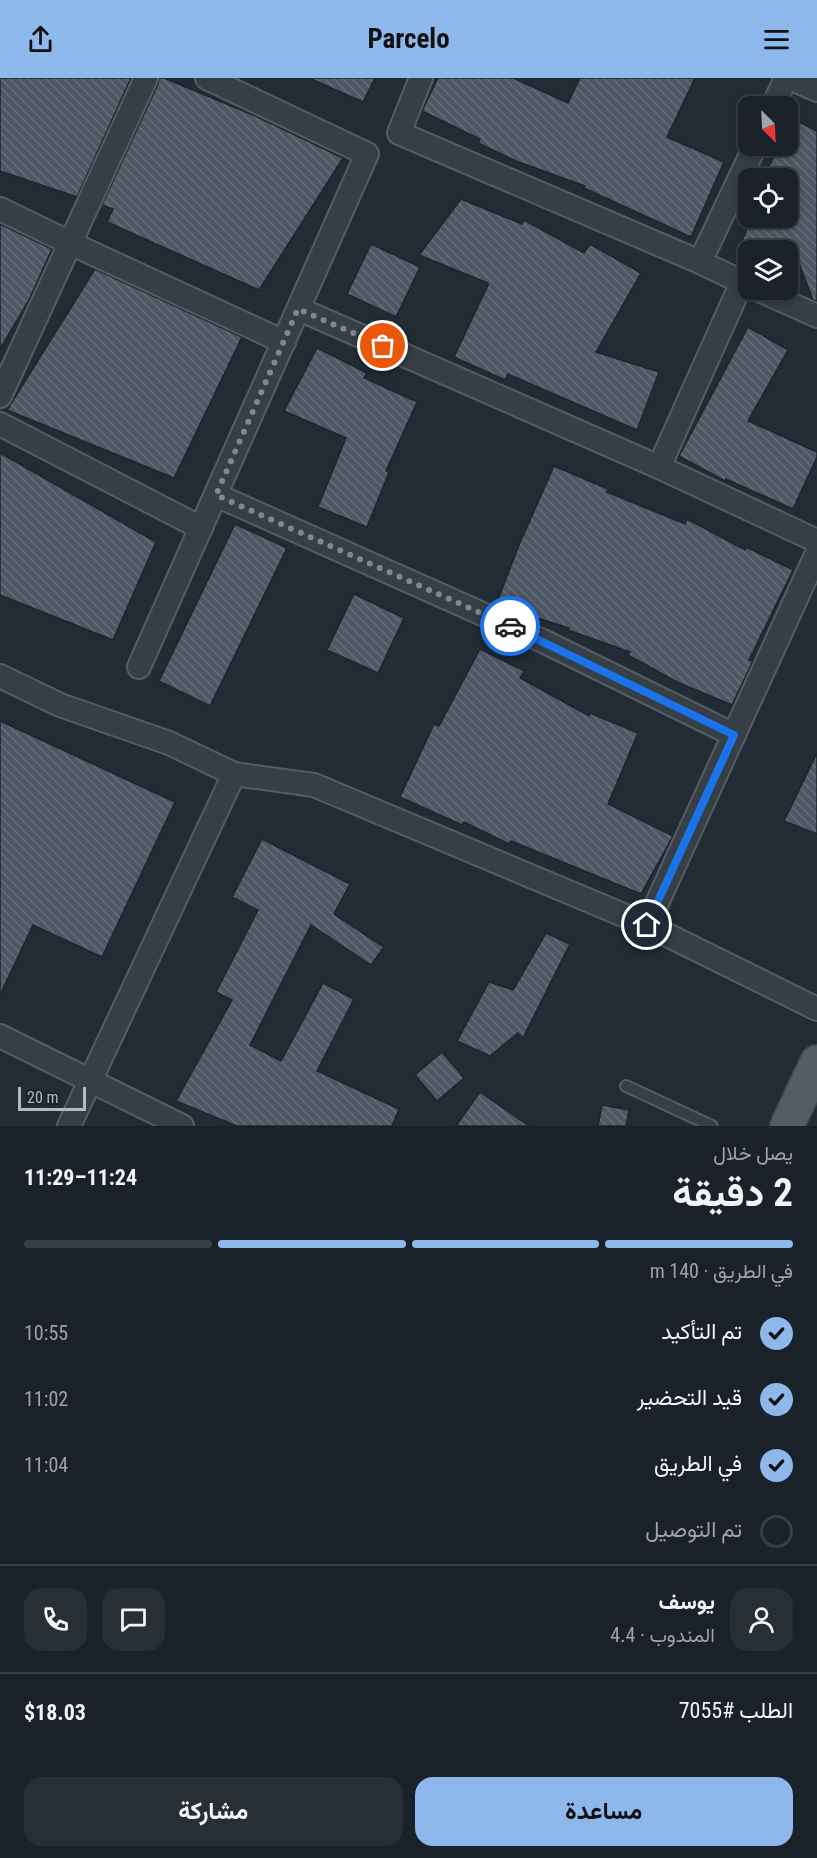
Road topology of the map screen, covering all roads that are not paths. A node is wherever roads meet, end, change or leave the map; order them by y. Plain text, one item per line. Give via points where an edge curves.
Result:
1 (146, 78) edge
2 (207, 78) edge
3 (421, 78) edge
4 (788, 78) edge
5 (817, 90) edge
6 (778, 96) edge
7 (750, 156) edge
8 (0, 209) edge
9 (70, 243) junction
10 (700, 262) junction
11 (738, 279) edge
12 (742, 300) edge
13 (782, 300) edge
14 (298, 309) junction
15 (817, 316) edge
16 (284, 342) junction
17 (0, 396) edge
18 (0, 424) edge
19 (659, 467) junction
20 (216, 495) junction
21 (201, 528) junction
22 (817, 541) edge
23 (817, 553) edge
24 (139, 667) dead end
25 (0, 676) edge
26 (734, 735) junction
27 (234, 774) junction
28 (647, 925) junction
29 (817, 1009) edge
30 (0, 1036) edge
31 (817, 1062) edge
32 (91, 1080) junction
33 (626, 1086) dead end
34 (69, 1126) edge
35 (182, 1126) edge
36 (712, 1126) edge
37 (787, 1126) edge

1 - 9 street
2 - 14 street via 367,154
3 - 10 street via 399,133
4 - 5 street
4 - 6 street
7 - 10 street
8 - 9 street
9 - 16 street
9 - 17 street
10 - 11 street
12 - 19 street
13 - 15 street
14 - 16 street
14 - 19 street
16 - 20 street
18 - 21 street
19 - 22 street
20 - 21 street
20 - 26 street via 543,640
21 - 24 street
23 - 26 street
25 - 27 street via 60,705 169,743
26 - 28 street
27 - 28 street via 314,784
27 - 32 street
28 - 29 street
30 - 32 street
31 - 37 main road
32 - 34 street
32 - 35 street
33 - 36 lane

